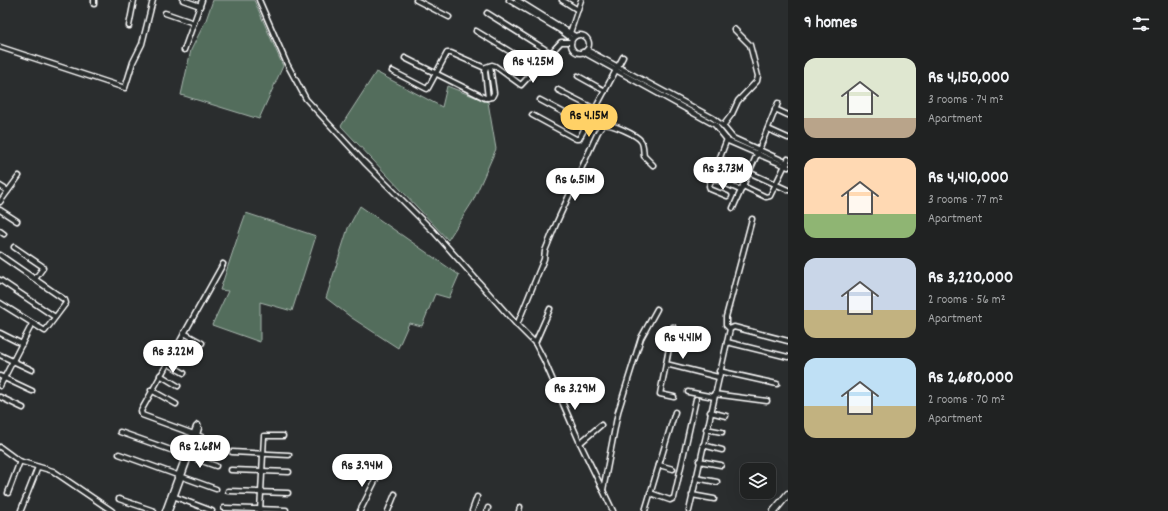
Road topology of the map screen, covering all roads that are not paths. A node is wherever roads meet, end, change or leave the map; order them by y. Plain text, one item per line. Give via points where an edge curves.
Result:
1 (134, 0) edge
2 (153, 0) edge
3 (183, 0) edge
4 (202, 0) edge
5 (259, 0) edge
6 (416, 0) edge
7 (509, 0) edge
8 (517, 0) edge
9 (562, 0) edge
10 (581, 0) edge
11 (200, 6) junction
12 (578, 10) junction
13 (165, 13) dead end
14 (487, 13) dead end
15 (449, 17) dead end
16 (194, 23) junction
17 (129, 26) dead end
18 (734, 29) dead end
19 (476, 31) dead end
20 (570, 33) junction
21 (572, 39) junction
22 (0, 47) edge
23 (184, 50) dead end
24 (585, 51) junction
25 (551, 53) junction
26 (623, 57) dead end
27 (405, 58) dead end
28 (490, 66) junction
29 (485, 68) junction
30 (537, 68) junction
31 (617, 69) junction
32 (392, 71) dead end
33 (436, 74) junction
34 (578, 76) dead end
35 (558, 90) dead end
36 (605, 91) junction
37 (488, 98) junction
38 (540, 100) dead end
39 (778, 102) dead end
40 (595, 109) junction
41 (775, 109) junction
42 (532, 115) dead end
43 (788, 115) edge
44 (587, 125) junction
45 (723, 126) junction
46 (768, 129) junction
47 (788, 138) edge
48 (727, 139) junction
49 (758, 152) junction
50 (720, 159) junction
51 (787, 163) edge
52 (653, 165) dead end
53 (749, 172) junction
54 (19, 176) dead end
55 (713, 178) junction
56 (776, 185) junction
57 (0, 186) edge
58 (742, 188) junction
59 (788, 190) edge
60 (8, 191) junction
61 (727, 196) dead end
62 (0, 202) edge
63 (733, 208) dead end
64 (0, 210) edge
65 (752, 219) dead end
66 (17, 221) dead end
67 (14, 247) dead end
68 (0, 255) edge
69 (223, 264) dead end
70 (35, 279) junction
71 (0, 280) edge
72 (0, 303) edge
73 (550, 309) dead end
74 (657, 309) dead end
75 (55, 317) junction
76 (32, 324) junction
77 (517, 325) junction
78 (673, 327) dead end
79 (730, 329) junction
80 (0, 333) edge
81 (184, 333) junction
82 (788, 341) edge
83 (727, 342) junction
84 (202, 343) dead end
85 (535, 343) junction
86 (22, 344) junction
87 (175, 348) junction
88 (0, 355) edge
89 (192, 357) dead end
90 (788, 357) edge
91 (12, 361) junction
92 (167, 363) junction
93 (666, 364) junction
94 (32, 370) dead end
95 (719, 371) junction
96 (184, 373) dead end
97 (160, 375) junction
98 (2, 377) edge
99 (718, 377) junction
100 (777, 384) dead end
101 (0, 386) edge
102 (178, 386) dead end
103 (152, 390) junction
104 (32, 391) dead end
105 (688, 392) dead end
106 (714, 395) junction
107 (0, 397) edge
108 (674, 397) dead end
109 (696, 399) dead end
110 (767, 401) dead end
111 (176, 404) dead end
112 (23, 408) dead end
113 (675, 412) dead end
114 (710, 412) junction
115 (726, 416) dead end
116 (601, 425) dead end
117 (706, 429) junction
118 (120, 432) dead end
119 (722, 432) dead end
120 (195, 434) junction
121 (283, 436) dead end
122 (580, 443) junction
123 (221, 444) dead end
124 (703, 445) junction
125 (0, 447) edge
126 (722, 450) dead end
127 (232, 452) dead end
128 (264, 453) junction
129 (119, 454) dead end
130 (289, 455) dead end
131 (187, 456) junction
132 (20, 461) junction
133 (699, 461) junction
134 (721, 465) dead end
135 (216, 466) dead end
136 (658, 466) junction
137 (38, 467) junction
138 (672, 469) dead end
139 (231, 470) dead end
140 (263, 471) junction
141 (289, 472) dead end
142 (379, 473) dead end
143 (180, 477) junction
144 (696, 478) junction
145 (717, 482) dead end
146 (216, 489) dead end
147 (603, 490) junction
148 (228, 491) dead end
149 (262, 492) junction
150 (8, 493) dead end
151 (288, 493) dead end
152 (650, 493) junction
153 (396, 494) dead end
154 (788, 494) edge
155 (692, 495) junction
156 (172, 496) junction
157 (477, 497) dead end
158 (119, 499) dead end
159 (714, 499) dead end
160 (224, 508) dead end
161 (21, 510) edge
162 (260, 510) edge
163 (286, 510) edge
164 (645, 510) edge
165 (112, 511) edge
166 (154, 511) edge
167 (165, 511) edge
168 (169, 511) edge
169 (212, 511) edge
170 (360, 511) edge
171 (388, 511) edge
172 (472, 511) edge
173 (613, 511) edge
174 (651, 511) edge
175 (689, 511) edge
176 (776, 511) edge

1 - 17 street
2 - 22 street via 142,44 125,88
3 - 11 street
4 - 11 street
5 - 77 street via 286,62 308,101 364,162 433,230
6 - 15 street
7 - 21 street
8 - 20 street
9 - 12 street
10 - 12 street
11 - 16 street
12 - 20 street
13 - 16 street
14 - 25 street
16 - 23 street
18 - 45 street via 750,45 758,76 757,81 738,101
19 - 30 street
20 - 21 street
21 - 24 street via 571,46 574,51
21 - 24 street via 580,34 587,38 589,43
21 - 25 street via 562,42
24 - 31 street
25 - 30 street
26 - 31 street
27 - 33 street
28 - 29 street
28 - 30 street via 495,66 521,85
28 - 37 street via 494,93
29 - 33 street via 449,53
29 - 37 street
31 - 36 street
31 - 45 street
31 - 48 street via 716,125
32 - 33 street via 427,89
33 - 37 street
34 - 36 street
35 - 40 street
36 - 40 street
38 - 44 street
39 - 41 street
40 - 44 street
41 - 43 street
41 - 46 street
42 - 44 street via 576,139 580,138
45 - 49 street via 733,138
46 - 47 street
46 - 49 street
48 - 49 street
48 - 50 street
49 - 51 street
49 - 53 street
50 - 53 street
50 - 55 street
51 - 56 street
52 - 77 street via 644,156 643,144 639,138 614,126 602,126 556,224
53 - 56 street
53 - 58 street
54 - 60 street
55 - 58 street
55 - 61 street via 710,189
56 - 58 street via 767,197
56 - 59 street
57 - 60 street
58 - 63 street
60 - 62 street
64 - 66 street
65 - 79 street via 726,317 726,325
67 - 70 street via 42,266
68 - 70 street
69 - 81 street
70 - 75 street via 65,300 66,303
71 - 75 street
72 - 76 street
73 - 85 street
74 - 147 street via 642,338 618,412
75 - 76 street via 45,331
76 - 86 street
77 - 85 street
78 - 93 street
79 - 82 street via 734,327
79 - 83 street
80 - 86 street
81 - 84 street
81 - 87 street
83 - 90 street
83 - 95 street
85 - 122 street
86 - 91 street
87 - 89 street
87 - 92 street
88 - 91 street
91 - 94 street
91 - 98 street
92 - 96 street
92 - 97 street
93 - 99 street
93 - 108 street via 660,394
95 - 99 street
95 - 100 street
97 - 102 street
97 - 103 street
98 - 101 street
98 - 104 street
99 - 106 street
103 - 111 street
103 - 120 street via 141,408 142,414
105 - 106 street
106 - 110 street
106 - 114 street
107 - 112 street
109 - 152 street via 674,498 670,500
113 - 136 street
114 - 115 street
114 - 117 street
116 - 122 street
117 - 119 street
117 - 124 street
118 - 131 street
120 - 123 street
120 - 131 street
121 - 128 street via 264,436
122 - 147 street
124 - 126 street
124 - 133 street
125 - 132 street
127 - 128 street
128 - 130 street
128 - 140 street
129 - 143 street
131 - 135 street
131 - 143 street
132 - 137 street
132 - 150 street
133 - 134 street
133 - 144 street
136 - 138 street
136 - 152 street
137 - 161 street
137 - 165 street via 53,471
139 - 140 street
140 - 141 street
140 - 149 street
142 - 170 street
143 - 146 street
143 - 156 street
144 - 145 street
144 - 155 street
147 - 173 street
148 - 149 street
149 - 151 street
149 - 162 street
152 - 164 street
153 - 171 street
154 - 176 highway
155 - 159 street
155 - 175 street
156 - 167 street
156 - 168 street
156 - 169 street
157 - 172 street
158 - 166 street
160 - 162 street
162 - 163 street
164 - 174 street

